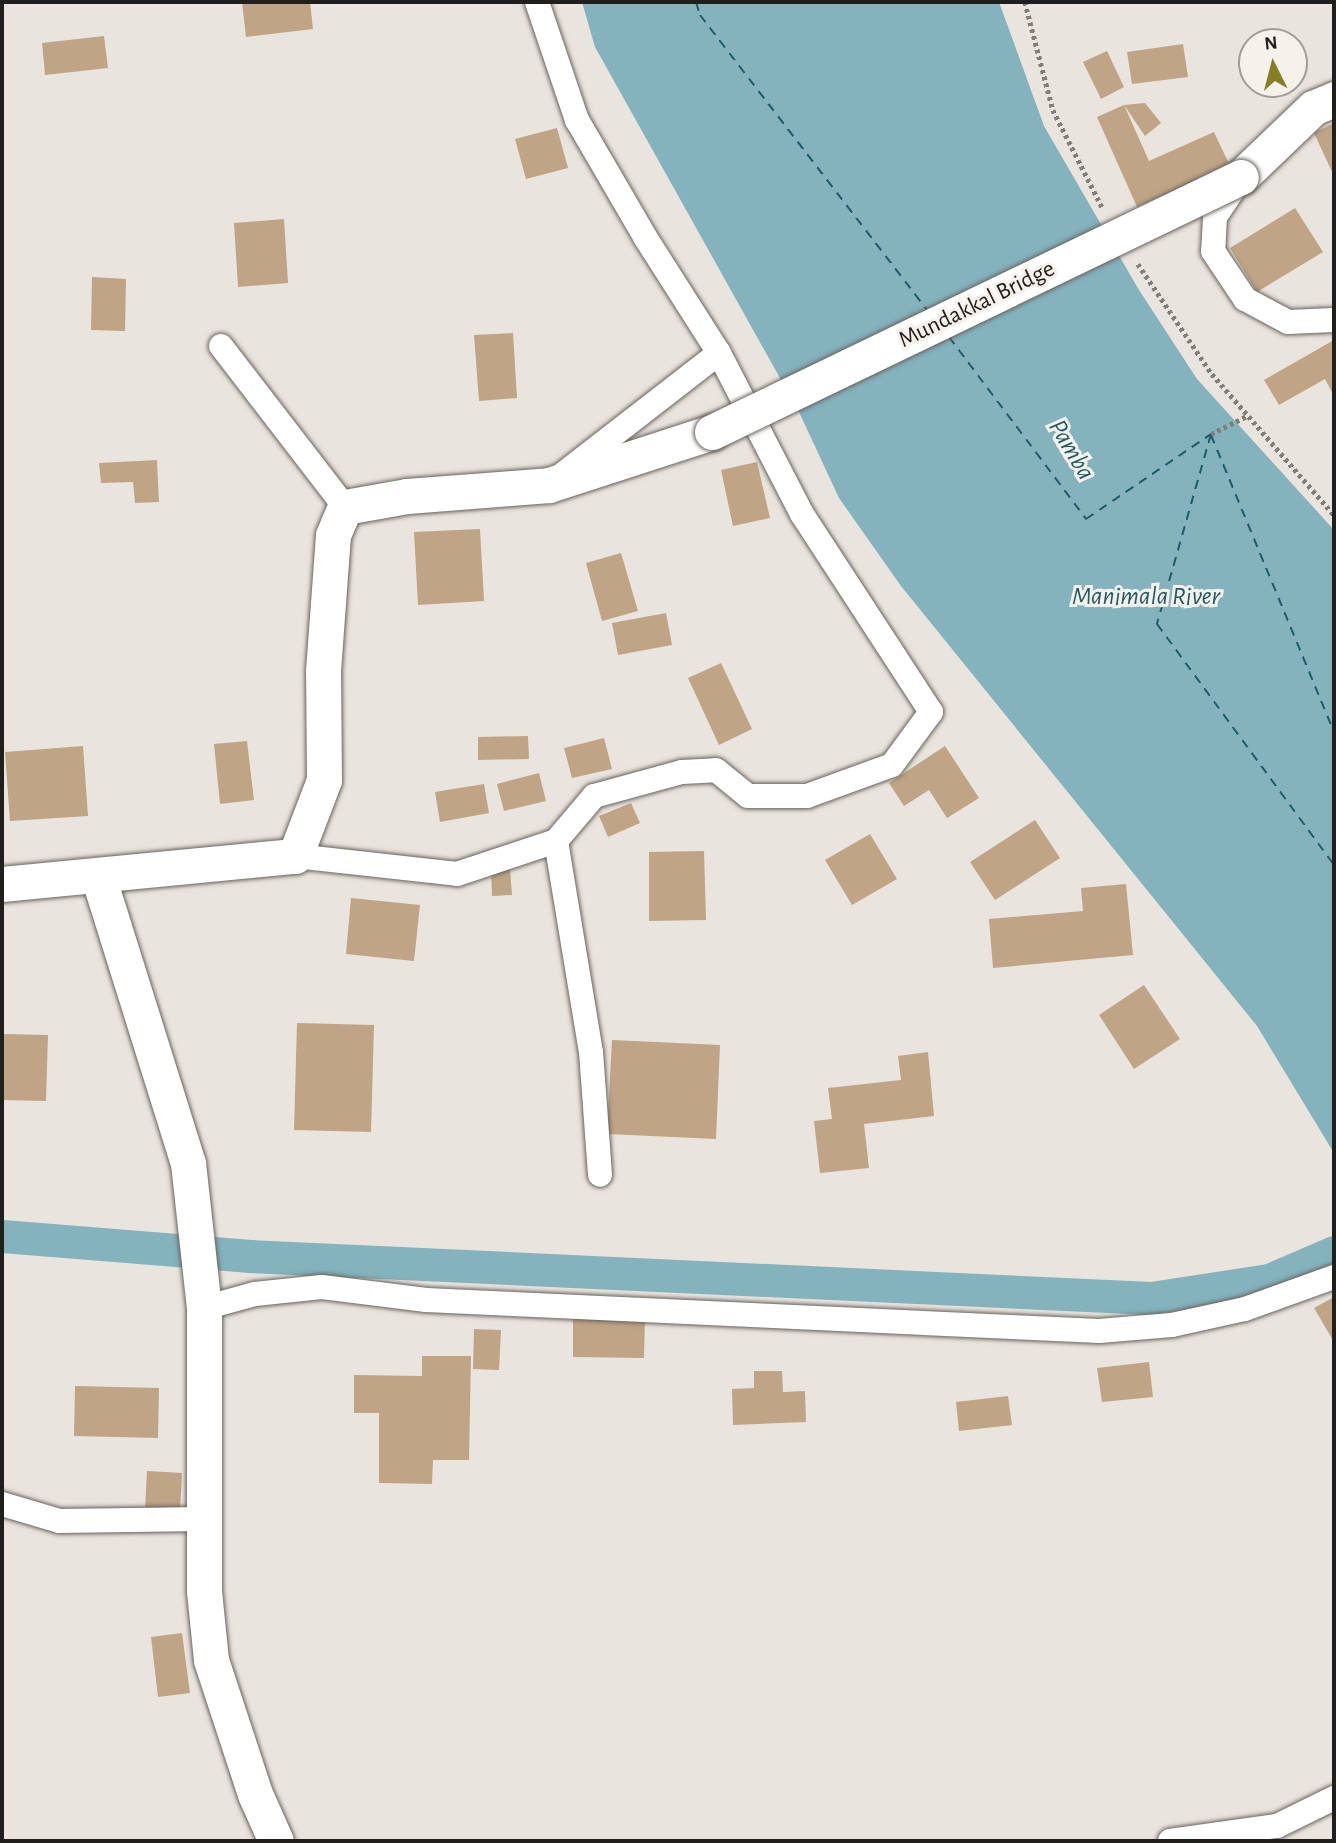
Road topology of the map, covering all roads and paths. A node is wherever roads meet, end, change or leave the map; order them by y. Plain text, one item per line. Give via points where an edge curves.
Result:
1 (537, 2) edge
2 (1025, 2) edge
3 (1334, 99) edge
4 (1241, 177) junction
5 (1106, 215) dead end
6 (1134, 257) dead end
7 (1334, 320) edge
8 (221, 346) dead end
9 (719, 353) junction
10 (1247, 416) junction
11 (1210, 434) dead end
12 (549, 485) junction
13 (345, 507) junction
14 (1334, 515) edge
15 (556, 841) junction
16 (295, 856) junction
17 (98, 876) junction
18 (2, 884) edge
19 (600, 1175) dead end
20 (1334, 1277) edge
21 (202, 1296) junction
22 (2, 1504) edge
23 (204, 1519) junction
24 (1334, 1798) edge
25 (276, 1841) edge
26 (1170, 1841) edge

1 - 9 street via 577,120
2 - 5 path via 1053,110
3 - 4 main road, Mundakkal Bridge via 1313,108
4 - 7 street via 1215,217 1213,251 1245,299 1288,322
4 - 12 main road, Mundakkal Bridge, bridge via 712,432
6 - 10 path via 1212,374
8 - 13 street
9 - 12 street
9 - 15 street via 802,514 932,712 892,765 807,796 748,796 716,770 682,772 594,796
10 - 11 path
10 - 14 path
12 - 13 main road, Mundakkal Bridge via 407,496
13 - 16 main road via 333,535 323,671 324,780
15 - 16 street via 457,874
15 - 19 street via 591,1052
16 - 17 main road
17 - 18 main road
17 - 21 main road via 188,1163
20 - 21 street via 1233,1312 1172,1325 1099,1331 425,1300 322,1287
21 - 23 main road
22 - 23 street via 59,1521
23 - 25 main road via 204,1591 211,1660 255,1794
24 - 26 street via 1277,1826

